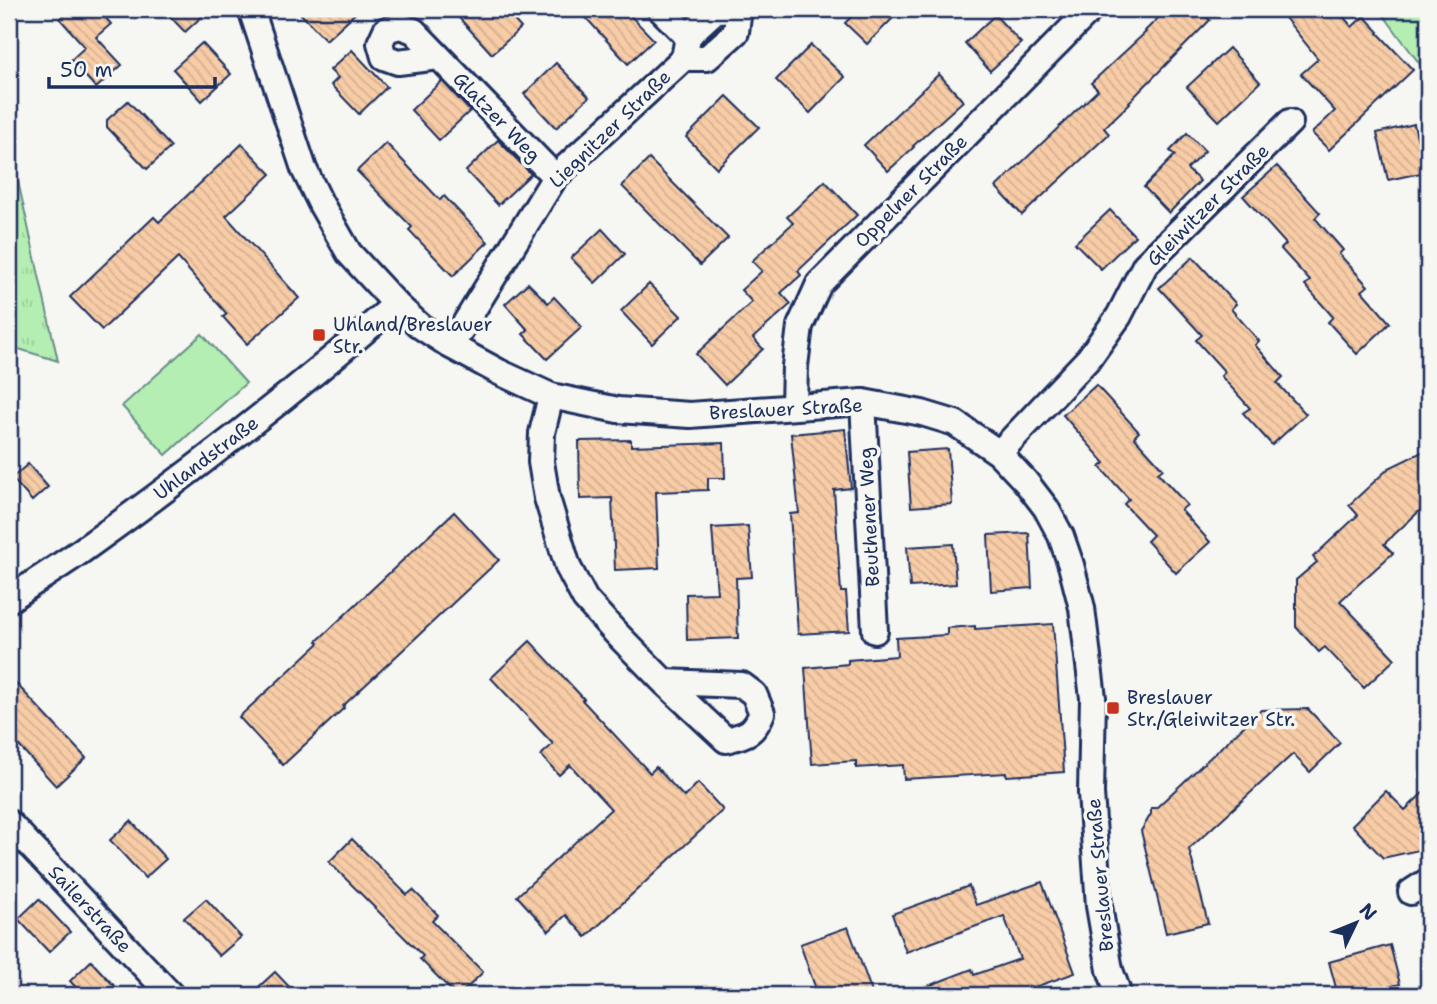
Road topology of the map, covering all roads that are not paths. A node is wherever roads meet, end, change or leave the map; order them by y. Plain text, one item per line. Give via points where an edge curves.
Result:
1 (251, 9) edge
2 (660, 9) edge
3 (739, 9) edge
4 (1091, 9) edge
5 (686, 48) junction
6 (439, 57) dead end
7 (1290, 122) dead end
8 (555, 177) junction
9 (396, 304) junction
10 (451, 346) junction
11 (551, 396) junction
12 (863, 402) junction
13 (794, 406) junction
14 (999, 453) junction
15 (9, 600) edge
16 (875, 631) dead end
17 (664, 682) junction
18 (744, 736) junction
19 (723, 759) dead end
20 (9, 823) edge
21 (171, 995) edge
22 (1119, 995) edge

1 - 9 street, Breslauer Straße via 304,169 321,204 349,253
2 - 5 street
3 - 5 street, Liegnitzer Straße via 736,32 707,58
4 - 13 street, Oppelner Straße via 819,284 800,326
5 - 8 street, Liegnitzer Straße
6 - 8 street, Glatzer Weg
7 - 14 street, Gleiwitzer Straße via 1145,265 1119,316 1089,358
8 - 10 street, Liegnitzer Straße
9 - 10 street, Breslauer Straße via 420,327
9 - 15 street, Uhlandstraße via 270,410
10 - 11 street, Breslauer Straße
11 - 13 street, Breslauer Straße via 618,410 690,415
11 - 17 street via 541,462 568,567 585,599
12 - 13 street, Breslauer Straße
12 - 14 street, Breslauer Straße via 955,423
12 - 16 street, Beuthener Weg
14 - 22 street, Breslauer Straße via 1046,508 1061,536 1082,608 1093,698 1091,793 1099,906
17 - 18 street via 726,740
17 - 18 street via 742,685 754,694 762,713
18 - 19 street
20 - 21 street, Sailerstraße

